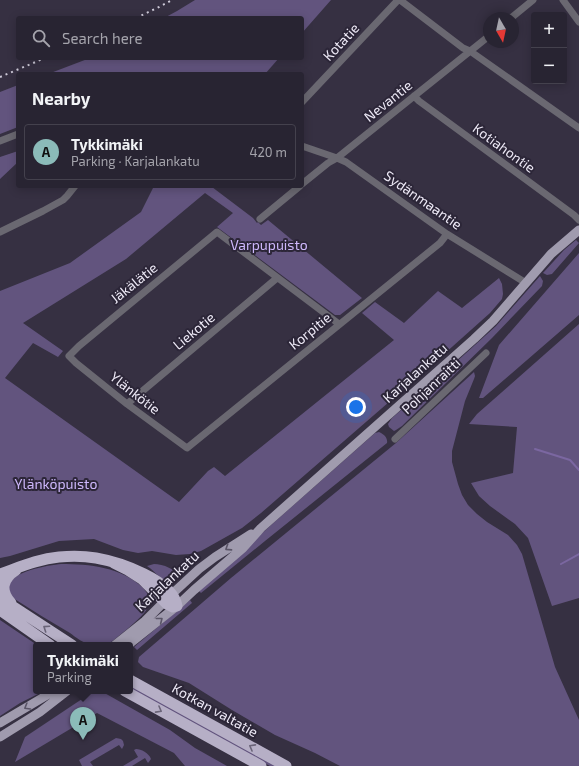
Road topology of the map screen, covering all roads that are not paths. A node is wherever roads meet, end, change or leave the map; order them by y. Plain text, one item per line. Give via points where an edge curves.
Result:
1 (399, 0) edge
2 (533, 0) edge
3 (562, 0) edge
4 (518, 12) edge
5 (579, 22) edge
6 (483, 41) edge
7 (470, 51) junction
8 (414, 96) junction
9 (304, 100) edge
10 (579, 128) edge
11 (16, 135) edge
12 (0, 141) edge
13 (304, 147) edge
14 (338, 158) junction
15 (304, 183) edge
16 (73, 188) edge
17 (297, 188) edge
18 (260, 219) dead end
19 (579, 220) edge
20 (579, 230) edge
21 (0, 232) edge
22 (447, 234) junction
23 (277, 278) junction
24 (526, 283) junction
25 (339, 324) junction
26 (486, 353) dead end
27 (69, 356) joint
28 (127, 404) junction
29 (395, 439) dead end
30 (187, 448) joint
31 (261, 528) junction
32 (23, 565) junction
33 (0, 574) edge
34 (0, 598) edge
35 (168, 598) junction
36 (177, 606) junction
37 (20, 611) junction
38 (0, 612) edge
39 (45, 642) edge
40 (67, 642) edge
41 (127, 642) edge
42 (133, 682) edge
43 (49, 694) edge
44 (63, 694) edge
45 (129, 694) edge
46 (0, 723) edge
47 (0, 737) edge
48 (261, 766) edge
49 (286, 766) edge

1 - 7 street
1 - 9 street, Kotatie
2 - 4 street
3 - 5 street
6 - 7 street, Nevantie
7 - 8 street, Nevantie
7 - 10 street
8 - 14 street, Nevantie
8 - 19 street, Kotiahontie
11 - 12 street
13 - 14 street, Sydänmaantie
14 - 15 street, Nevantie
14 - 22 street, Sydänmaantie
16 - 21 street via 62,200
17 - 18 street, Nevantie
20 - 24 main road, Karjalankatu via 551,254
22 - 24 street, Sydänmaantie
22 - 25 street, Korpitie via 440,243
23 - 25 street
23 - 27 street, Jäkälätie via 217,232
23 - 28 street, Liekotie
24 - 31 main road, Karjalankatu via 493,321
25 - 30 street, Korpitie
26 - 29 street, Pohjanraitti
27 - 28 street, Ylänkötie
28 - 30 street, Ylänkötie
31 -> 35 main road, Karjalankatu via 199,569
31 - 36 main road, Karjalankatu via 243,548
32 - 33 highway
32 - 35 highway via 47,558 97,558 128,570
32 - 37 highway via 8,576 3,588 6,597
34 - 37 highway
35 - 36 highway via 170,606
35 - 41 main road, Karjalankatu
41 -> 36 main road, Karjalankatu
40 -> 37 highway
38 - 39 highway
49 -> 42 highway, Kotkan valtatie
43 -> 46 main road
44 - 47 main road
45 -> 48 highway, Kotkan valtatie

